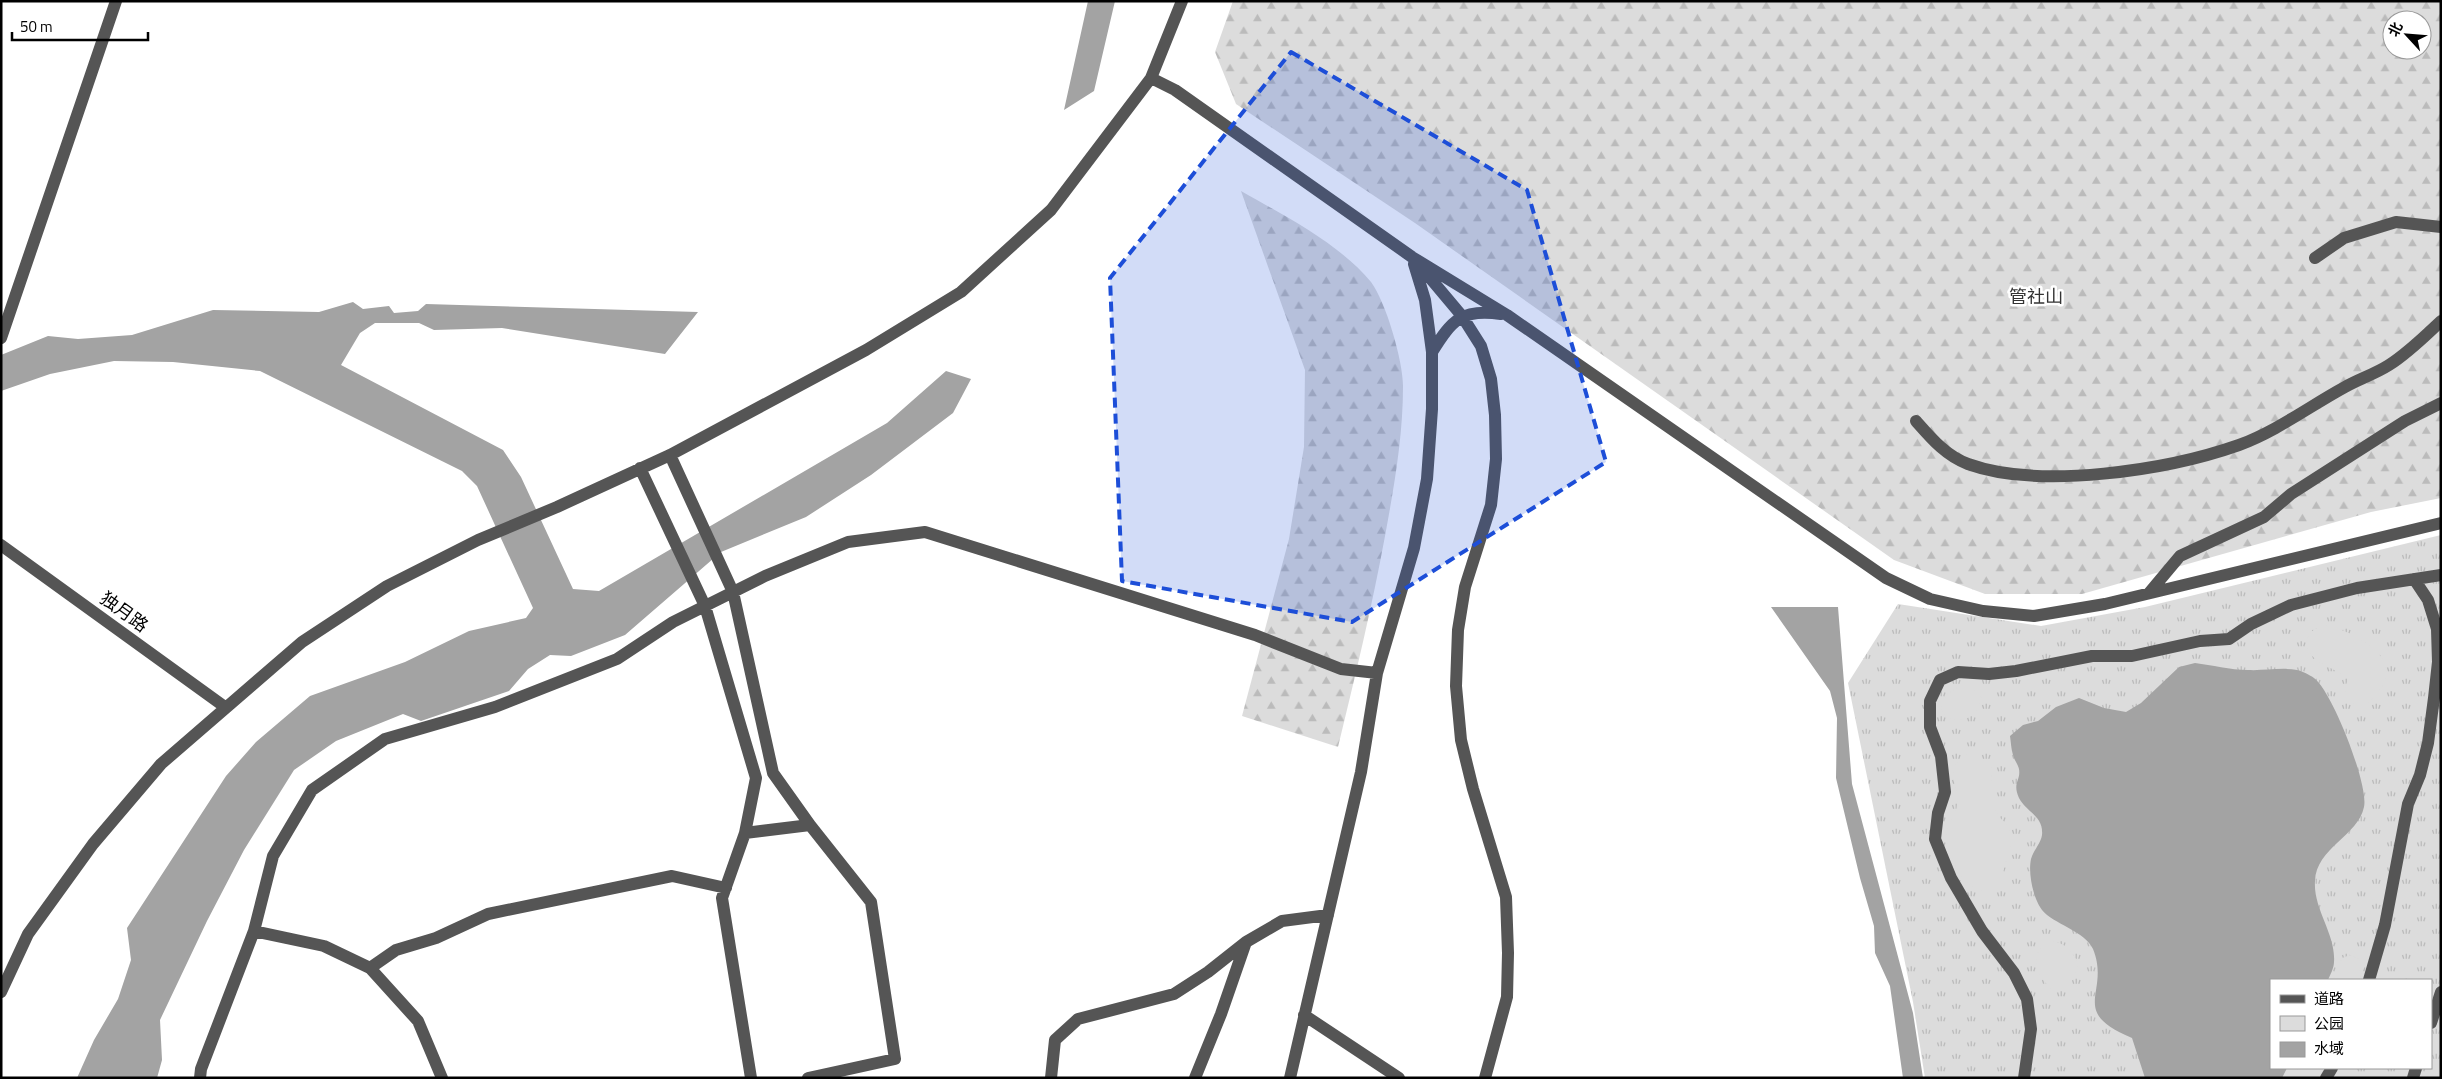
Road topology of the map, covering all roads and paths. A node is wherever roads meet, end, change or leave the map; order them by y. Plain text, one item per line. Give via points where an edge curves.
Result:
1 (116, 1) edge
2 (1182, 1) edge
3 (1150, 78) junction
4 (2441, 227) edge
5 (1412, 257) junction
6 (2315, 258) dead end
7 (1507, 315) junction
8 (1462, 316) junction
9 (2441, 321) edge
10 (1, 338) edge
11 (1432, 352) junction
12 (2441, 403) edge
13 (1916, 421) dead end
14 (670, 455) junction
15 (640, 468) junction
16 (2441, 522) edge
17 (1, 545) edge
18 (2441, 575) edge
19 (2414, 579) junction
20 (733, 592) junction
21 (2149, 593) junction
22 (705, 606) junction
23 (1377, 673) junction
24 (226, 707) junction
25 (773, 773) junction
26 (756, 778) junction
27 (810, 825) junction
28 (745, 833) junction
29 (726, 888) junction
30 (1328, 915) junction
31 (254, 932) junction
32 (1246, 942) junction
33 (370, 968) junction
34 (2369, 979) edge
35 (1, 992) edge
36 (2441, 992) edge
37 (1304, 1015) junction
38 (2432, 1020) edge
39 (200, 1078) edge
40 (442, 1078) edge
41 (751, 1078) edge
42 (808, 1078) edge
43 (1051, 1078) edge
44 (1195, 1078) edge
45 (1290, 1078) edge
46 (1399, 1078) edge
47 (1485, 1078) edge
48 (2024, 1078) edge

1 - 10 street
2 - 3 street
3 - 5 street via 1175,90
3 - 14 street via 1051,210 961,292 866,350
4 - 6 street via 2396,222 2344,238
5 - 7 street
5 - 8 street
5 - 11 street via 1425,300
7 - 8 street via 1481,311
7 - 21 street via 1886,578 1930,599 1983,611 2034,616
8 - 11 street via 1445,332
8 - 47 street via 1482,346 1491,379 1495,415 1496,459 1491,506 1465,587 1458,630 1456,686 1461,740 1506,897 1507,997
9 - 13 street via 2388,366 2346,386 2300,414 2240,444 2174,464 2073,476 2012,474 1967,464 1938,447
11 - 23 street via 1427,478 1414,548
12 - 21 street via 2405,421 2300,489 2264,517 2180,556
14 - 15 street
14 - 20 street
15 - 22 street
15 - 24 street via 478,540 386,586 302,642
16 - 21 street
17 - 24 street, 独月路
18 - 19 street
19 - 34 street via 2428,600 2437,629 2434,698 2428,743 2408,804 2385,925
19 - 48 street via 2357,588 2291,605 2251,624 2229,639 2200,640 2132,656 2092,656 2016,671 1989,674 1958,672 1940,680 1930,701 1930,727 1941,756 1945,792 1938,813 1936,839 1951,878 1982,931 2014,972 2027,999 2031,1029
20 - 22 street
20 - 23 street via 848,542 925,532 1255,635 1341,669
20 - 25 street
22 - 26 street
22 - 31 street via 673,622 617,659 495,707 386,739 312,790 273,856
23 - 30 street via 1361,772
24 - 35 street via 161,764 93,844 28,934
25 - 26 street
25 - 27 street
26 - 28 street
27 - 28 street
27 - 42 street via 871,902 894,1059
28 - 29 street
29 - 33 street via 672,876 488,914 436,938 396,950
29 - 41 street via 722,898
30 - 32 street via 1282,921
30 - 37 street
31 - 33 street via 324,946
31 - 39 street
32 - 43 street via 1174,994 1078,1019 1055,1040
32 - 44 street
33 - 40 street via 418,1021
36 - 38 street
37 - 45 street
37 - 46 street

